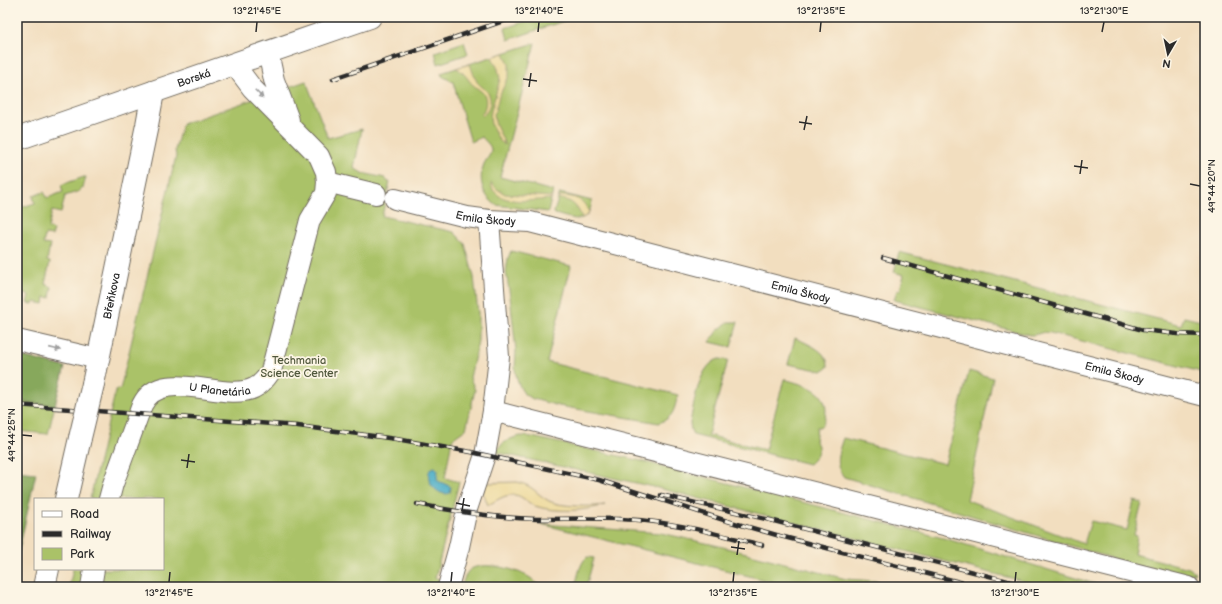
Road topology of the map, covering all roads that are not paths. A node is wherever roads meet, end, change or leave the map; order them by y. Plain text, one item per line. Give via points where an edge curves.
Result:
1 (370, 17) edge
2 (268, 52) junction
3 (234, 64) junction
4 (152, 92) junction
5 (293, 129) junction
6 (17, 139) edge
7 (327, 182) junction
8 (376, 194) dead end
9 (395, 199) dead end
10 (489, 220) junction
11 (17, 340) edge
12 (98, 359) junction
13 (1205, 396) edge
14 (493, 411) junction
15 (66, 498) edge
16 (109, 498) edge
17 (48, 570) edge
18 (94, 570) edge
19 (44, 587) edge
20 (91, 587) edge
21 (448, 587) edge
22 (1189, 587) edge

1 - 2 street, Borská
2 - 3 street, Borská
2 - 5 street via 277,89
3 - 4 street, Borská
3 -> 5 street via 252,88
4 - 6 street, Borská
4 - 12 street, Břeňkova via 148,126
5 - 7 street via 319,156
7 - 8 street
7 - 16 street, U Planetária via 326,192 310,220 271,371 255,388 244,392 173,386 160,388 154,392 142,405
9 - 10 street, Emila Škody
10 - 13 street, Emila Škody via 530,222
10 - 14 street via 498,357
11 -> 12 street
12 - 15 street, Břeňkova, bridge
14 - 21 street via 485,455 467,509
14 - 22 street
17 - 19 street
18 - 20 street

